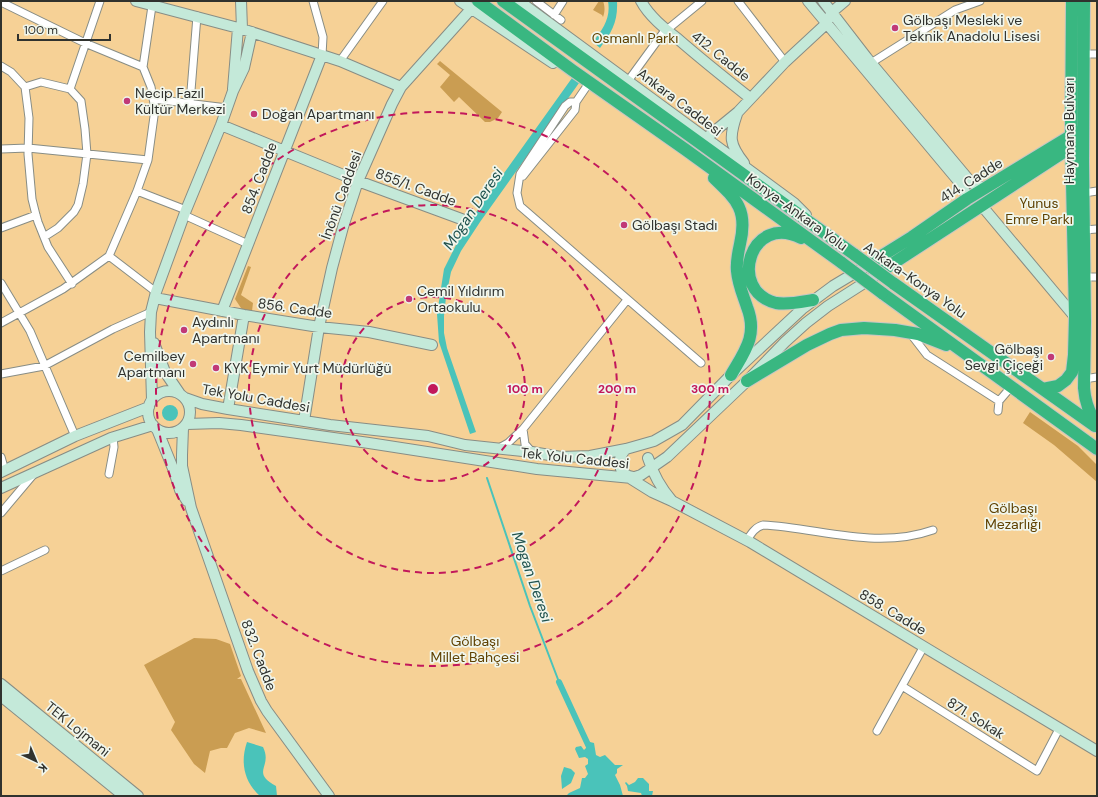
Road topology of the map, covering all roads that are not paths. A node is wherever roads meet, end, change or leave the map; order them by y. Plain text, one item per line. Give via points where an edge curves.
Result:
1 (100, 1) edge
2 (136, 1) edge
3 (241, 1) edge
4 (313, 1) edge
5 (383, 1) edge
6 (460, 1) edge
7 (502, 1) edge
8 (519, 1) edge
9 (536, 1) edge
10 (563, 1) edge
11 (641, 1) edge
12 (702, 1) edge
13 (738, 1) edge
14 (808, 1) edge
15 (823, 1) edge
16 (845, 1) edge
17 (980, 1) edge
18 (1072, 1) edge
19 (1084, 1) edge
20 (1, 2) edge
21 (474, 5) edge
22 (152, 6) junction
23 (832, 12) junction
24 (554, 15) junction
25 (197, 16) junction
26 (561, 20) dead end
27 (826, 24) junction
28 (240, 28) junction
29 (667, 29) junction
30 (252, 32) junction
31 (86, 43) junction
32 (1084, 54) junction
33 (1097, 54) edge
34 (322, 55) junction
35 (340, 61) junction
36 (785, 62) junction
37 (872, 63) junction
38 (1, 66) edge
39 (143, 67) junction
40 (628, 81) junction
41 (589, 83) junction
42 (25, 87) junction
43 (401, 88) junction
44 (70, 89) junction
45 (233, 91) junction
46 (750, 98) junction
47 (153, 99) junction
48 (190, 103) junction
49 (226, 108) junction
50 (738, 112) junction
51 (220, 125) junction
52 (1083, 134) junction
53 (705, 139) junction
54 (1072, 142) junction
55 (28, 148) junction
56 (1, 149) edge
57 (686, 150) junction
58 (285, 151) junction
59 (87, 154) junction
60 (148, 160) junction
61 (750, 171) junction
62 (358, 181) junction
63 (984, 188) junction
64 (137, 191) junction
65 (1097, 191) edge
66 (1084, 193) junction
67 (967, 199) junction
68 (982, 206) junction
69 (185, 212) junction
70 (36, 215) junction
71 (464, 220) dead end
72 (1, 228) edge
73 (1097, 229) edge
74 (819, 230) junction
75 (1084, 230) junction
76 (44, 237) junction
77 (248, 244) junction
78 (821, 248) junction
79 (109, 256) junction
80 (875, 260) joint
81 (886, 268) joint
82 (1084, 277) junction
83 (1097, 277) edge
84 (1, 283) edge
85 (72, 284) junction
86 (156, 295) junction
87 (627, 300) junction
88 (813, 300) junction
89 (222, 311) junction
90 (151, 312) junction
91 (20, 314) junction
92 (244, 315) junction
93 (1080, 319) junction
94 (1, 323) edge
95 (319, 327) junction
96 (150, 332) junction
97 (910, 333) junction
98 (432, 345) dead end
99 (964, 353) junction
100 (701, 363) dead end
101 (44, 366) junction
102 (1, 374) edge
103 (732, 375) junction
104 (1097, 377) edge
105 (1084, 379) junction
106 (747, 382) junction
107 (1011, 387) junction
108 (1043, 389) junction
109 (183, 396) junction
110 (999, 400) junction
111 (150, 404) junction
112 (228, 409) junction
113 (998, 411) dead end
114 (304, 421) junction
115 (185, 426) junction
116 (1097, 426) edge
117 (155, 427) junction
118 (524, 429) junction
119 (75, 436) junction
120 (113, 437) junction
121 (499, 448) junction
122 (1097, 448) edge
123 (629, 449) junction
124 (532, 452) junction
125 (1, 458) edge
126 (3, 472) edge
127 (35, 473) junction
128 (109, 474) dead end
129 (637, 474) junction
130 (1, 488) edge
131 (672, 501) junction
132 (191, 508) junction
133 (1, 513) edge
134 (933, 530) dead end
135 (747, 540) junction
136 (45, 550) dead end
137 (1, 570) edge
138 (924, 646) junction
139 (1, 684) edge
140 (902, 686) junction
141 (1, 696) edge
142 (1059, 729) junction
143 (877, 731) dead end
144 (1097, 751) edge
145 (124, 796) edge
146 (138, 796) edge
147 (330, 796) edge

1 - 31 street
2 - 22 street
3 - 28 street
4 - 34 street via 323,37
5 - 35 street
6 - 21 street
7 - 74 highway, Ankara-Konya Yolu
8 - 40 street, Ankara Caddesi
9 - 24 street
10 - 24 street
11 - 29 street, 412. Cadde via 650,14
12 - 29 street
13 - 36 street
14 - 27 street
15 - 23 street
16 - 23 street
17 - 37 street via 955,10
18 - 54 highway, Haymana Bulvarı
19 - 32 highway, Haymana Bulvarı
20 - 31 street
21 - 41 highway, Konya-Ankara Yolu
21 - 43 street, İnönü Caddesi
22 - 25 street
22 - 39 street
23 - 27 street
23 - 37 street
24 - 26 street
25 - 28 street
25 - 48 street
27 - 36 street
27 - 67 street via 960,184
28 - 30 street
28 - 45 street
29 - 40 street
29 - 46 street, 412. Cadde
30 - 34 street
30 - 45 street via 244,68
31 - 39 street
31 - 44 street
32 - 33 street
32 - 52 highway, Haymana Bulvarı
34 - 35 street
34 - 58 street, 854. Cadde
35 - 43 street
36 - 46 street
37 - 63 street via 969,180
38 - 42 street
39 - 47 street
40 - 53 street, Ankara Caddesi
41 - 57 highway, Konya-Ankara Yolu
41 - 87 street via 576,102 575,110 520,179 517,188 518,200 523,210
42 - 44 street via 41,82
42 - 55 street via 29,118
43 - 62 street, İnönü Caddesi
44 - 59 street via 81,101
45 - 49 street
46 - 50 street
47 - 48 street
47 - 60 street via 155,109
48 - 49 street
49 - 51 street
50 - 53 street
50 - 61 street via 731,131 732,143
51 - 58 street, 855/1. Cadde
51 - 69 street
52 - 54 highway, 414. Cadde
52 - 66 highway, Haymana Bulvarı
53 - 61 street, Ankara Caddesi
54 - 63 highway, 414. Cadde
54 - 68 highway, 414. Cadde
54 - 93 highway, Haymana Bulvarı
55 - 56 street
55 - 59 street
55 - 70 street via 32,199
57 - 78 highway, Konya-Ankara Yolu
57 - 103 highway via 733,197 742,213 737,274 752,324 750,342
58 - 62 street, 855/1. Cadde
58 - 77 street, 854. Cadde
59 - 60 street
59 - 76 street via 78,205 70,217
60 - 64 street
61 - 74 street, Ankara Caddesi via 794,203
62 - 71 street, 855/1. Cadde
62 - 95 street, İnönü Caddesi via 338,245
63 - 67 highway, 414. Cadde
64 - 69 street
64 - 79 street
65 - 66 street
66 - 75 highway, Haymana Bulvarı
67 - 80 highway, 414. Cadde
68 - 81 highway, 414. Cadde
68 - 93 street
69 - 77 street
69 - 86 street
70 - 72 street
70 - 76 street
73 - 75 street
74 - 108 highway, Ankara-Konya Yolu, bridge
75 - 82 highway, Haymana Bulvarı
76 - 85 street
77 - 89 street, 854. Cadde
78 - 88 highway via 795,235 772,234 755,247 749,265 751,280 766,299 778,303
78 - 99 highway, Konya-Ankara Yolu, bridge
79 - 85 street
79 - 86 street
80 - 88 street, Tek Yolu Caddesi
81 - 106 street via 806,323
82 - 83 street
82 - 93 highway, Haymana Bulvarı
84 - 91 street
85 - 91 street
86 - 89 street, 856. Cadde
86 - 90 street
87 - 100 street
87 - 118 street
88 - 103 street, Tek Yolu Caddesi
89 - 92 street, 856. Cadde
90 - 96 street
90 - 101 street
91 - 94 street
91 - 101 street
92 - 95 street, 856. Cadde
92 - 112 street
93 - 105 highway, Haymana Bulvarı
93 - 108 highway, Haymana Bulvarı via 1072,372 1058,386
95 - 98 street, 856. Cadde via 369,332
95 - 114 street, İnönü Caddesi
96 - 109 street via 168,377
96 - 111 street
97 - 99 highway
97 - 106 highway via 876,328 841,330 807,345
97 - 110 street via 927,355
99 - 107 highway, Konya-Ankara Yolu
101 - 102 street
101 - 119 street
103 - 123 street, Tek Yolu Caddesi via 675,429 654,441
104 - 105 street
105 - 116 highway, Haymana Bulvarı via 1084,396
106 - 129 street via 667,457
107 - 110 street
107 - 122 highway, Konya-Ankara Yolu
108 - 116 highway, Ankara-Konya Yolu
109 - 111 street via 168,391 157,395
109 - 112 street, Tek Yolu Caddesi via 202,404
109 - 115 street via 191,414
110 - 113 street
111 - 117 street via 150,420
111 - 119 street
112 - 114 street, Tek Yolu Caddesi
114 - 121 street, Tek Yolu Caddesi via 428,436 465,445
115 - 117 street via 173,433
115 - 129 street, Tek Yolu Caddesi via 219,423 241,425 537,470
115 - 132 street, 832. Cadde via 182,466
117 - 120 street
117 - 132 street, 832. Cadde via 180,490
118 - 121 street
118 - 124 street via 525,444
119 - 126 street
120 - 127 street
120 - 128 street via 114,447
121 - 124 street, Tek Yolu Caddesi
123 - 124 street, Tek Yolu Caddesi via 577,457
123 - 129 street via 619,462 621,469
123 - 129 street via 642,450 648,458 648,465
125 - 126 street
127 - 130 street
127 - 133 street
129 - 131 street, 858. Cadde via 662,488
129 - 131 street, 858. Cadde via 652,492
131 - 135 street, 858. Cadde
132 - 147 street, 832. Cadde via 248,671 261,700
134 - 135 street via 917,536 858,538 763,525 754,529
135 - 138 street, 858. Cadde
136 - 137 street
138 - 140 street
138 - 142 street, 858. Cadde
139 - 146 street, TEK Lojmani
140 - 142 street, 871. Sokak via 1037,771
140 - 143 street
141 - 145 street, TEK Lojmani
142 - 144 street, 858. Cadde

